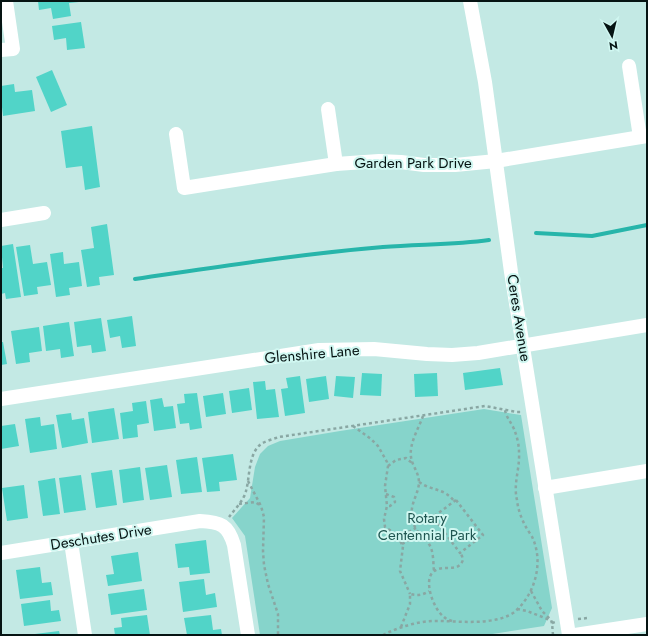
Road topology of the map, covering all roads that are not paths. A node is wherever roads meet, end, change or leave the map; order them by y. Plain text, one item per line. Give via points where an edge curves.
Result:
1 (6, 1) edge
2 (470, 1) edge
3 (1, 50) edge
4 (629, 66) dead end
5 (328, 110) dead end
6 (176, 134) dead end
7 (644, 137) edge
8 (496, 160) junction
9 (336, 164) junction
10 (44, 213) dead end
11 (1, 220) edge
12 (647, 325) edge
13 (524, 346) junction
14 (1, 399) edge
15 (647, 471) edge
16 (544, 488) junction
17 (71, 542) junction
18 (1, 552) edge
19 (647, 624) edge
20 (85, 635) edge
21 (248, 635) edge
22 (568, 635) edge
23 (575, 635) edge

1 - 3 street via 13,49
2 - 8 street, Ceres Avenue
4 - 7 street
5 - 9 street
6 - 9 street, Garden Park Drive via 184,188
7 - 8 street, Garden Park Drive
8 - 9 street, Garden Park Drive via 455,165 379,161
8 - 13 street, Ceres Avenue
10 - 11 street
12 - 13 street, Glenshire Lane
13 - 14 street, Glenshire Lane via 452,355 374,349 319,350
13 - 16 street, Ceres Avenue
15 - 16 street
16 - 22 street, Ceres Avenue
17 - 18 street, Deschutes Drive
17 - 20 street
17 - 21 street, Deschutes Drive via 200,521 213,521 223,525 230,534 234,546
19 - 23 street

